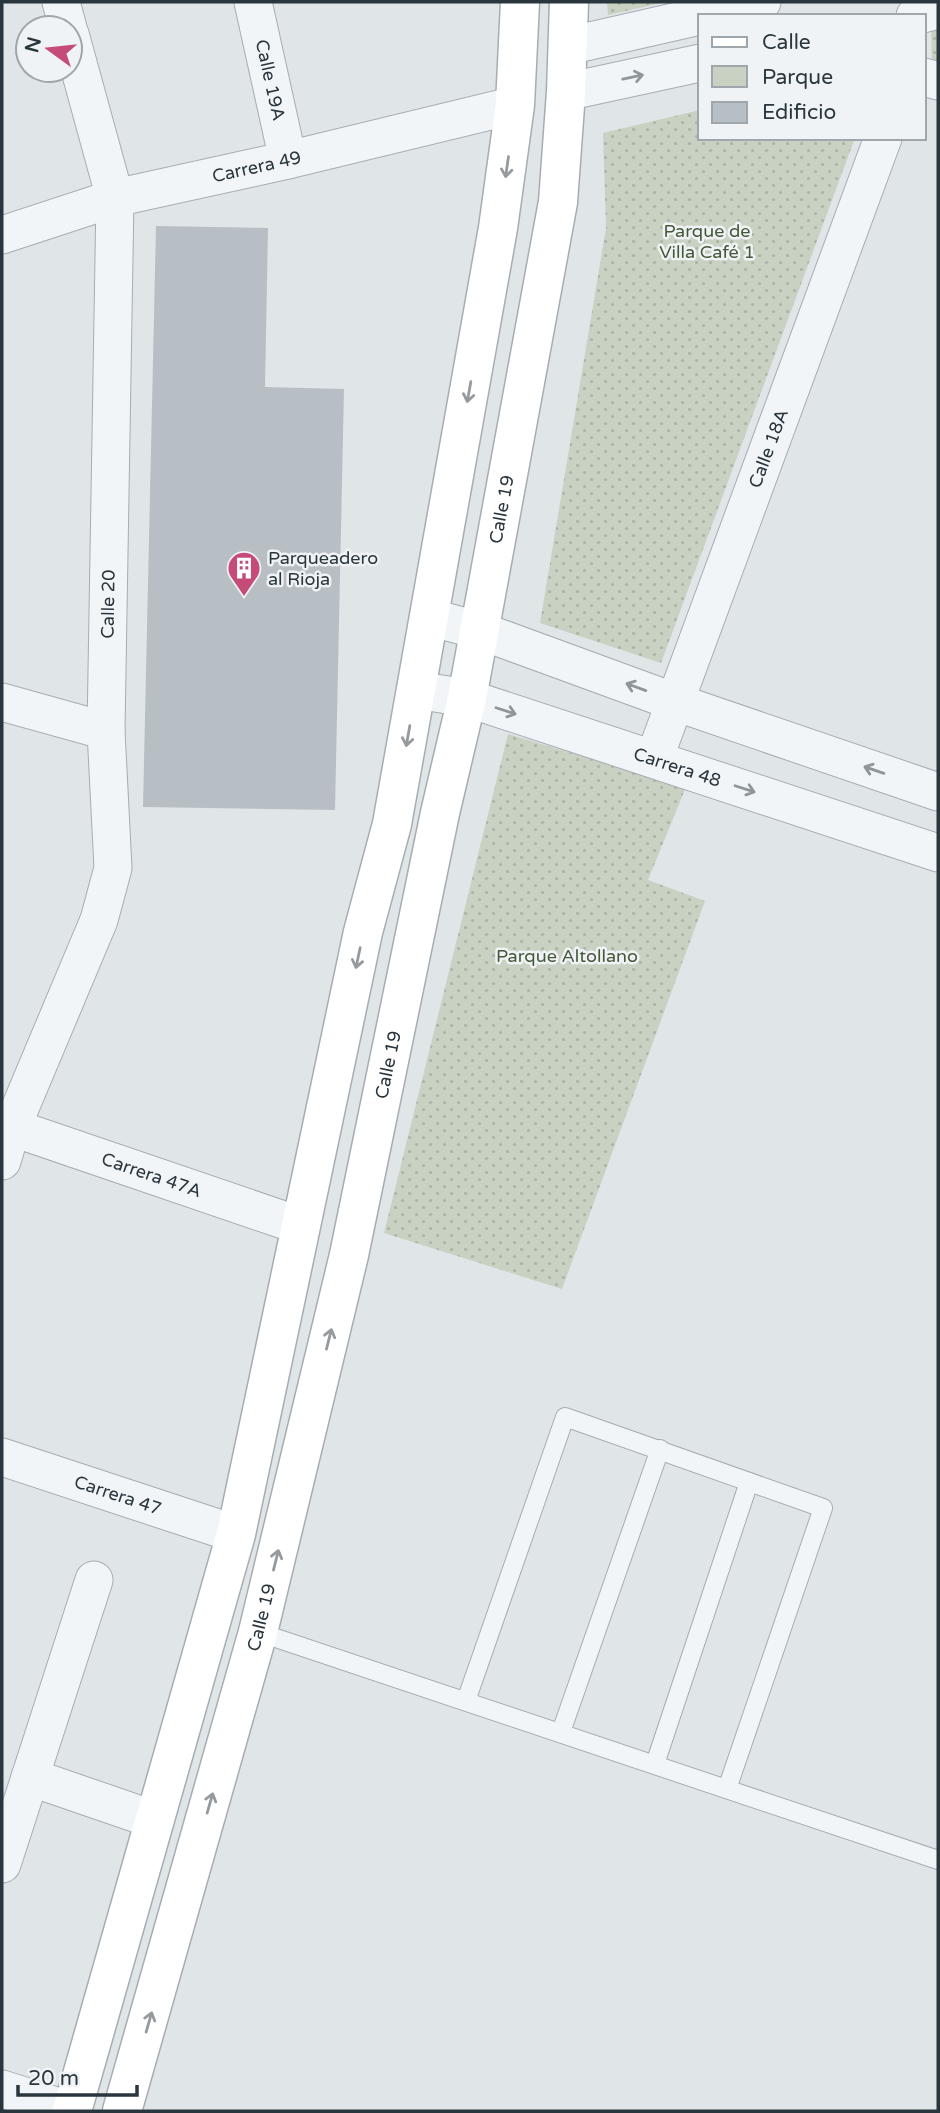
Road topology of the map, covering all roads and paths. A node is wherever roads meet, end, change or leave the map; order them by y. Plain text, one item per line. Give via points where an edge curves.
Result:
1 (253, 2) edge
2 (520, 2) edge
3 (569, 2) edge
4 (762, 2) edge
5 (709, 14) edge
6 (698, 16) edge
7 (568, 46) junction
8 (698, 62) edge
9 (84, 84) edge
10 (566, 92) junction
11 (515, 105) junction
12 (882, 140) edge
13 (288, 160) junction
14 (115, 198) junction
15 (3, 241) edge
16 (429, 617) junction
17 (481, 631) junction
18 (416, 690) junction
19 (467, 698) junction
20 (2, 702) edge
21 (675, 702) junction
22 (106, 731) junction
23 (653, 759) junction
24 (938, 792) edge
25 (938, 853) edge
26 (5, 1137) edge
27 (301, 1226) junction
28 (660, 1449) junction
29 (2, 1457) edge
30 (749, 1482) junction
31 (236, 1534) junction
32 (94, 1580) dead end
33 (258, 1632) junction
34 (466, 1701) junction
35 (561, 1732) junction
36 (655, 1765) junction
37 (30, 1777) junction
38 (727, 1788) junction
39 (155, 1820) junction
40 (938, 1860) edge
41 (2, 1864) edge
42 (2, 2089) edge
43 (72, 2111) edge
44 (122, 2111) edge

1 - 13 street, Calle 19A
2 - 11 main road
3 - 7 main road, Calle 19
4 - 5 street
6 - 7 street
7 - 10 main road, Calle 19
10 -> 8 street
9 - 14 street, Calle 20
10 - 17 main road, Calle 19 via 558,202
11 - 13 street, Carrera 49
11 -> 16 main road via 498,228
12 - 21 street, Calle 18A
13 - 14 street, Carrera 49
14 - 15 street, Carrera 49
14 - 22 street, Calle 20
16 - 17 street
16 - 18 main road
17 - 19 main road, Calle 19
21 -> 17 street
18 - 19 street, Carrera 48
18 -> 27 main road via 392,824 363,932
19 -> 23 street, Carrera 48
33 -> 19 main road, Calle 19 via 349,1255
20 - 22 street
21 - 23 street, Calle 18A
24 -> 21 street
22 - 26 street, Calle 20 via 113,868 99,920
23 -> 25 street, Carrera 48
26 - 27 street, Carrera 47A
27 - 31 main road
28 - 30 lane
28 - 34 lane via 565,1417
28 - 35 lane
29 - 31 street, Carrera 47
30 - 36 lane
30 - 38 lane via 822,1508
31 - 39 main road
32 - 37 street
33 - 34 lane
44 -> 33 main road, Calle 19
34 - 35 lane
35 - 36 lane
36 - 38 lane
37 - 39 street
37 - 41 street
38 - 40 lane
39 - 43 main road
42 - 43 street

